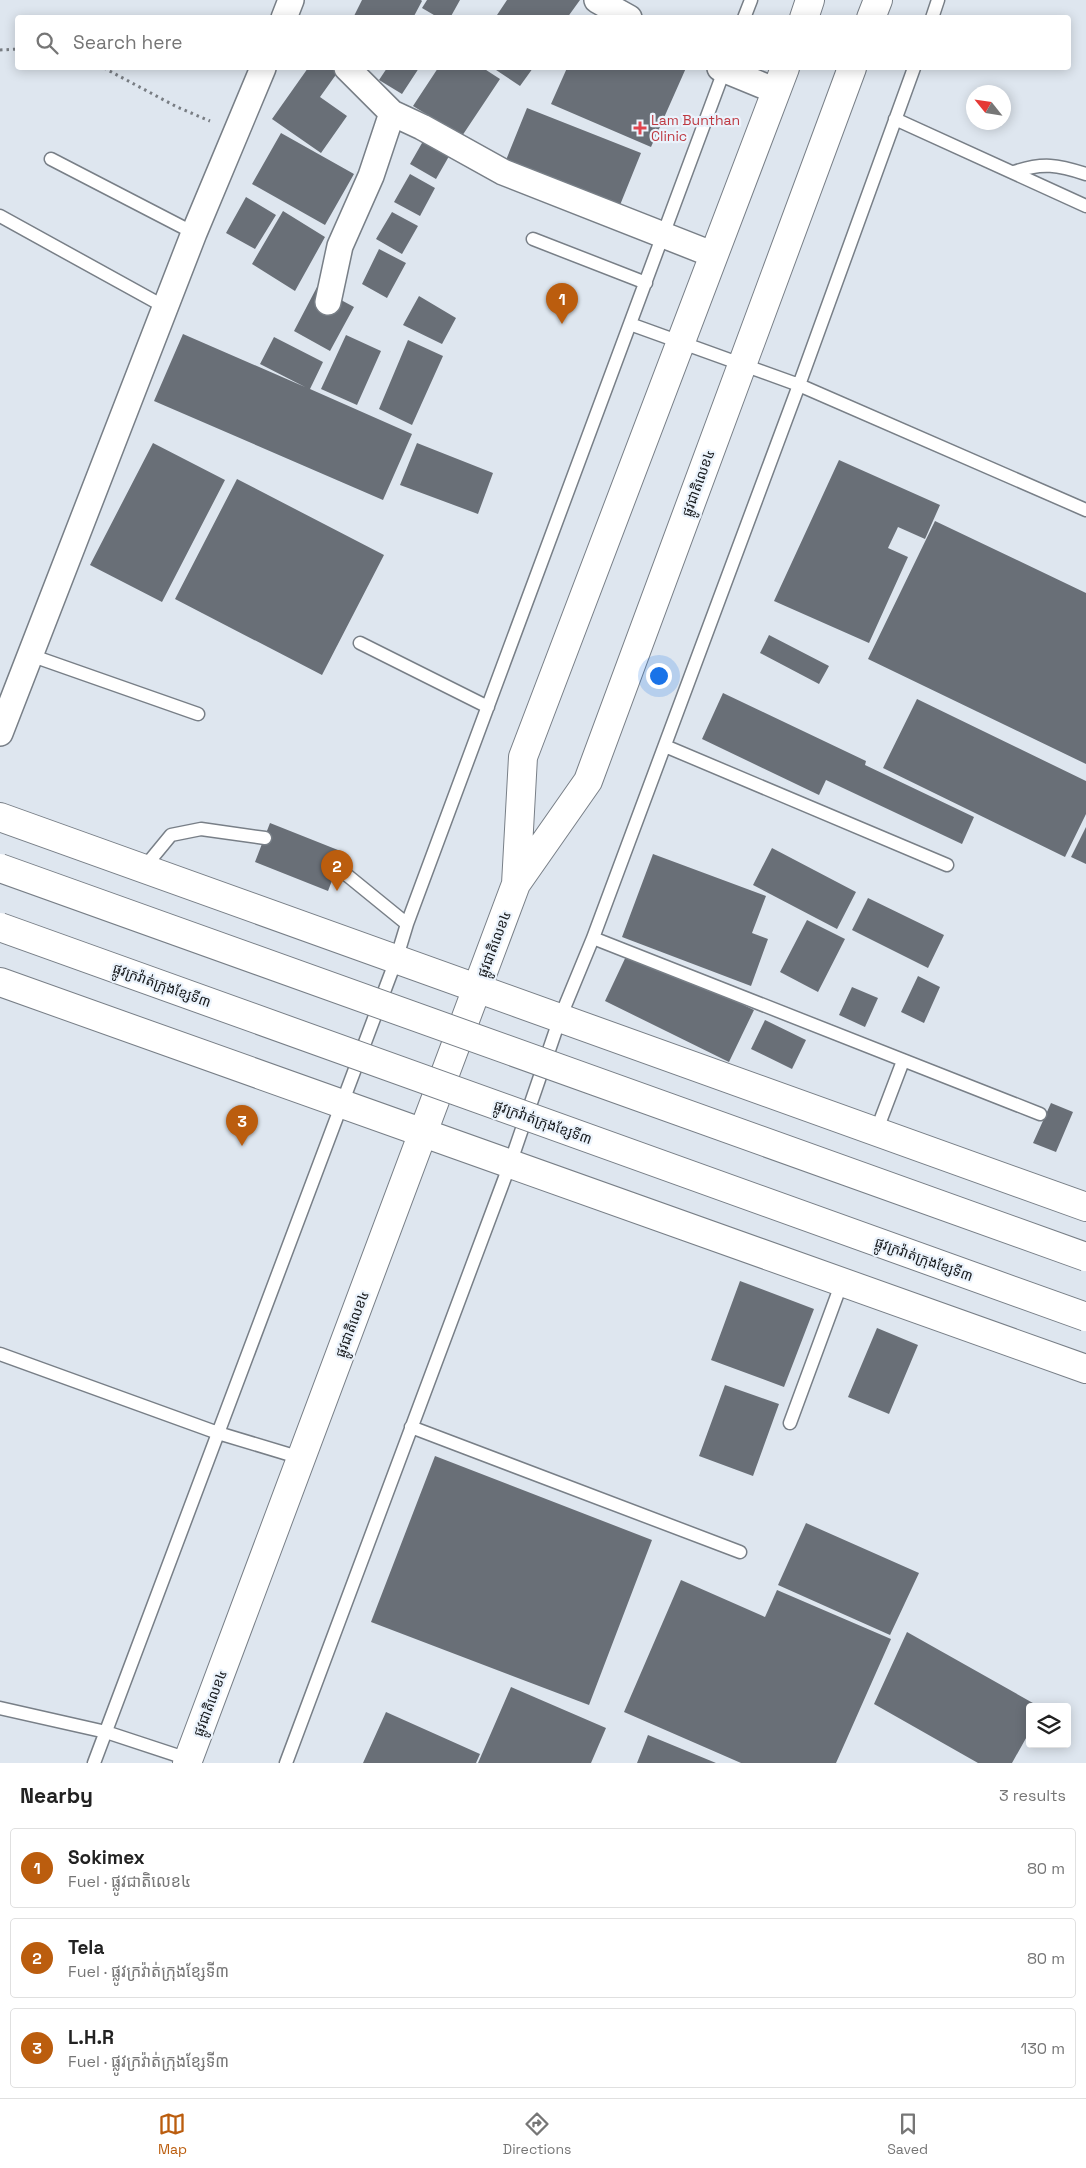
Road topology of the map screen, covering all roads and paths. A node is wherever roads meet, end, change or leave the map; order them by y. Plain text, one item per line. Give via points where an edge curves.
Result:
1 (597, 0) edge
2 (750, 0) edge
3 (810, 0) edge
4 (878, 0) edge
5 (938, 0) edge
6 (624, 15) edge
7 (745, 15) edge
8 (805, 15) edge
9 (872, 15) edge
10 (933, 15) edge
11 (15, 49) edge
12 (0, 50) edge
13 (108, 70) edge
14 (262, 70) edge
15 (348, 70) edge
16 (722, 70) edge
17 (733, 70) edge
18 (851, 70) edge
19 (913, 70) edge
20 (780, 79) edge
21 (392, 113) junction
22 (895, 119) junction
23 (236, 132) junction
24 (51, 158) dead end
25 (1014, 172) junction
26 (1086, 174) edge
27 (1086, 206) edge
28 (0, 216) edge
29 (194, 232) junction
30 (664, 235) junction
31 (533, 239) dead end
32 (714, 255) junction
33 (646, 283) junction
34 (328, 302) dead end
35 (165, 307) junction
36 (630, 324) junction
37 (680, 342) junction
38 (742, 364) junction
39 (799, 385) junction
40 (1086, 510) edge
41 (360, 643) dead end
42 (30, 655) junction
43 (488, 707) junction
44 (198, 714) dead end
45 (0, 733) edge
46 (665, 746) junction
47 (0, 818) edge
48 (265, 838) dead end
49 (946, 866) dead end
50 (337, 867) dead end
51 (0, 868) edge
52 (143, 869) junction
53 (516, 884) junction
54 (407, 924) junction
55 (0, 927) edge
56 (593, 938) junction
57 (396, 960) junction
58 (0, 982) edge
59 (477, 988) junction
60 (560, 1018) junction
61 (903, 1061) junction
62 (342, 1104) junction
63 (1040, 1114) dead end
64 (876, 1132) junction
65 (423, 1133) junction
66 (510, 1164) junction
67 (1086, 1207) edge
68 (1086, 1257) edge
69 (842, 1282) junction
70 (1086, 1317) edge
71 (0, 1354) edge
72 (1086, 1369) edge
73 (790, 1423) dead end
74 (411, 1427) junction
75 (218, 1432) junction
76 (301, 1458) junction
77 (740, 1552) dead end
78 (0, 1708) edge
79 (106, 1732) junction
80 (188, 1761) edge
81 (94, 1763) edge
82 (286, 1763) edge

1 - 6 street
2 - 7 lane
3 - 8 main road
4 - 9 main road
5 - 10 lane
11 - 12 path
13 - 23 path via 177,107
14 - 23 street
15 - 21 street
16 - 30 lane
17 - 20 street
18 - 38 main road, ផ្លូវជាតិលេខ៤
19 - 22 lane
20 - 32 main road, ផ្លូវជាតិលេខ៤
21 - 30 street via 503,172
21 - 34 street via 371,176 340,246
22 - 25 lane
22 - 39 lane
23 - 29 street
24 - 29 lane
25 - 26 lane via 1032,165 1058,165
25 - 27 lane
28 - 35 lane
29 - 35 street
30 - 32 street
30 - 33 lane
31 - 33 lane
32 - 37 main road, ផ្លូវជាតិលេខ៤
33 - 36 lane
35 - 42 street
36 - 37 lane
36 - 43 lane
37 - 38 lane
37 - 53 main road, ផ្លូវជាតិលេខ៤ via 523,756
38 - 39 lane
38 - 53 main road, ផ្លូវជាតិលេខ៤ via 588,781
39 - 40 lane
39 - 46 lane
41 - 43 lane
42 - 44 lane
42 - 45 street
43 - 54 lane
46 - 49 lane
46 - 56 lane
47 - 52 main road
48 - 52 lane via 200,829 172,835
50 - 54 lane
51 - 68 main road, bridge
52 - 57 main road
53 - 59 main road, ផ្លូវជាតិលេខ៤
54 - 57 lane
55 - 70 main road, ផ្លូវក្រវ៉ាត់ក្រុងខ្សែទី៣, bridge
56 - 60 lane
56 - 61 lane
57 - 59 main road
57 - 62 lane
58 - 62 main road
59 - 60 main road
59 - 65 main road, ផ្លូវជាតិលេខ៤
60 - 64 main road
60 - 66 lane
61 - 63 lane
61 - 64 lane
62 - 65 main road
62 - 75 lane
64 - 67 main road
65 - 66 main road
65 - 76 main road, ផ្លូវជាតិលេខ៤
66 - 69 main road
66 - 74 lane
69 - 72 main road
69 - 73 lane
71 - 75 lane
74 - 77 lane
74 - 82 lane
75 - 76 lane
75 - 79 lane
76 - 80 main road, ផ្លូវជាតិលេខ៤
78 - 79 lane
79 - 80 lane
79 - 81 lane

